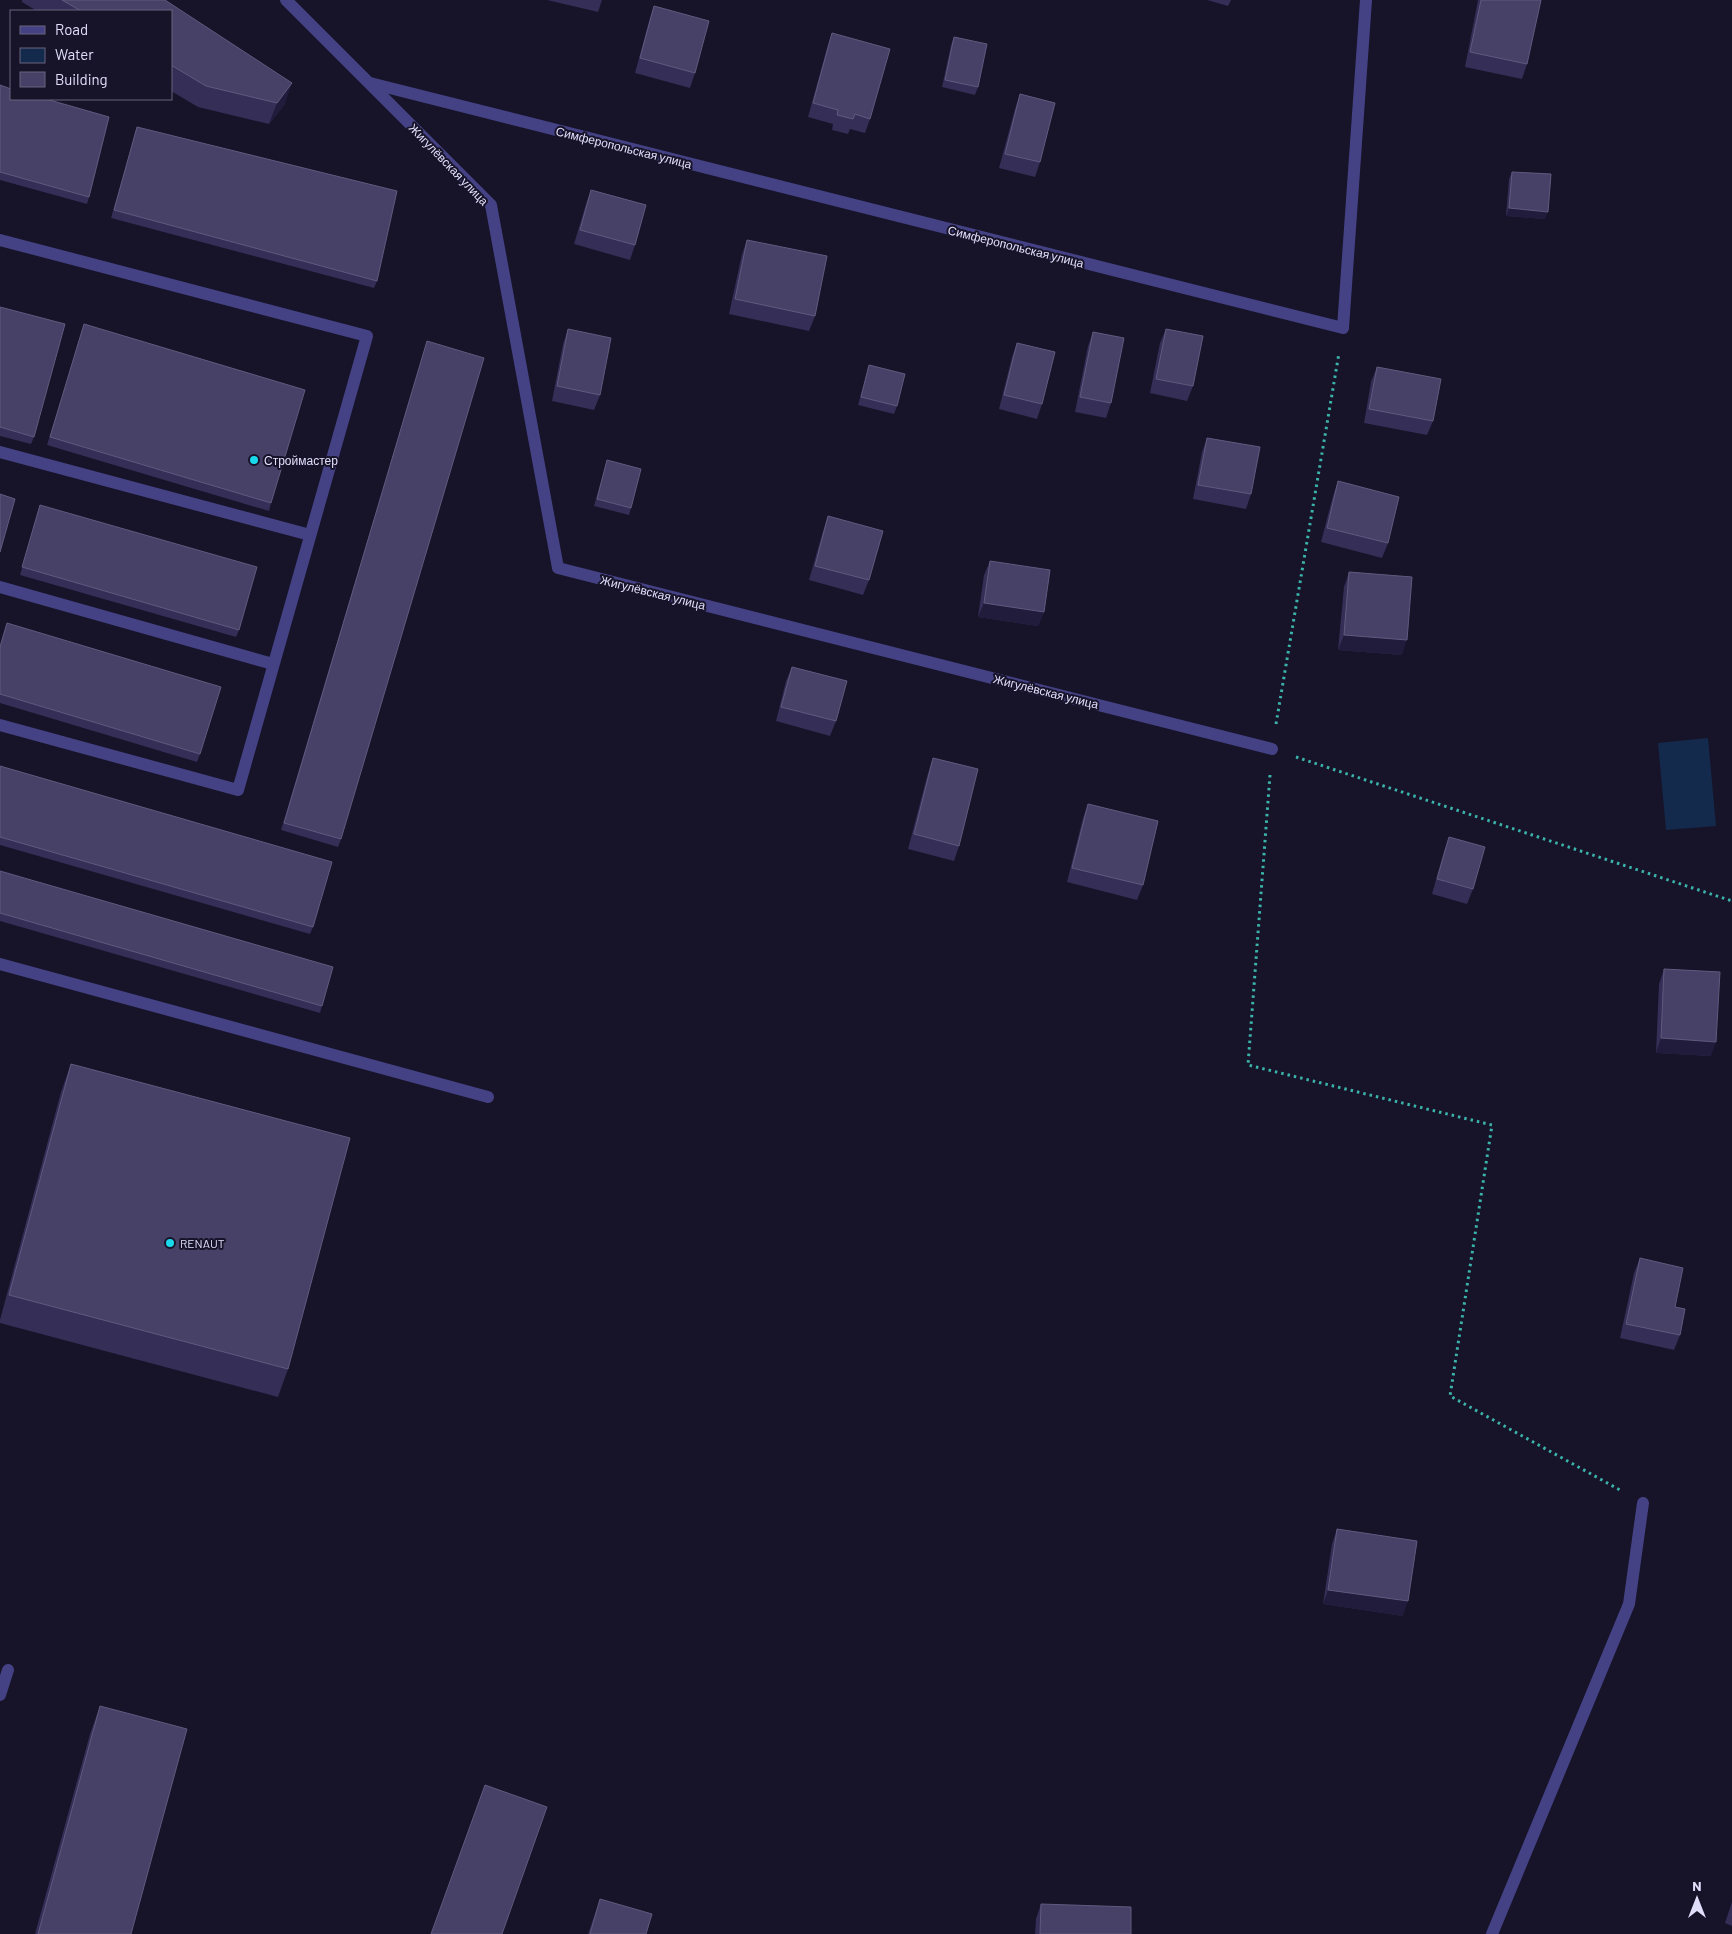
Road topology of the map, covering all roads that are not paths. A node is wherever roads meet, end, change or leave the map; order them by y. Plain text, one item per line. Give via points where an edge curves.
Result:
1 (286, 0) edge
2 (1366, 0) edge
3 (370, 83) junction
4 (0, 240) edge
5 (0, 452) edge
6 (310, 535) junction
7 (0, 587) edge
8 (273, 664) junction
9 (0, 725) edge
10 (1272, 749) road end
11 (0, 964) edge
12 (488, 1097) dead end
13 (1643, 1503) road end
14 (8, 1670) dead end
15 (0, 1695) edge
16 (1492, 1934) edge

1 - 3 street
2 - 3 street, Симферопольская улица via 1344,328
3 - 10 street, Жигулёвская улица via 490,205 558,568
4 - 6 street via 367,336
5 - 6 street
6 - 8 street
7 - 8 street
8 - 9 street via 238,790
11 - 12 street
13 - 16 street via 1628,1604
14 - 15 street

